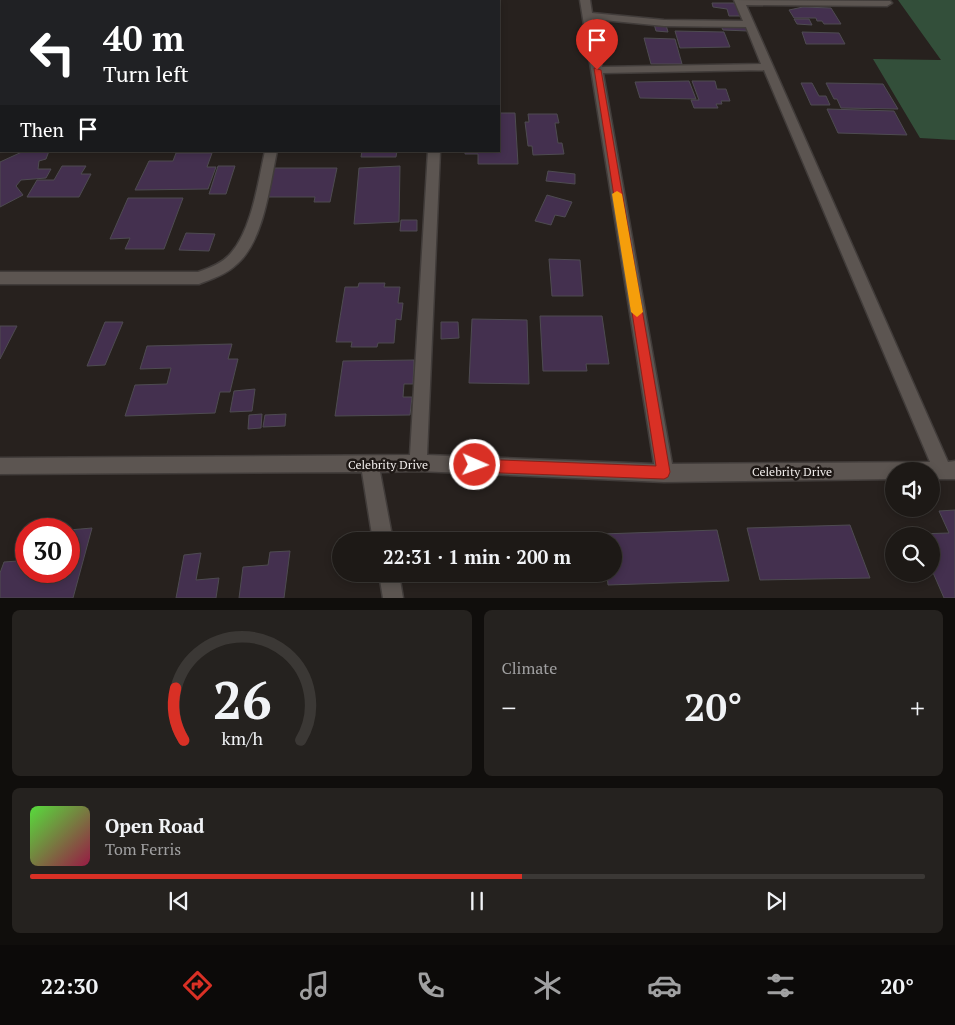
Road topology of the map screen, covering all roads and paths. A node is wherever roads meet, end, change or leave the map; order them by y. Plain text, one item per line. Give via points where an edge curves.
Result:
1 (585, 0) edge
2 (740, 1) edge
3 (887, 3) dead end
4 (588, 16) junction
5 (750, 24) junction
6 (768, 67) junction
7 (597, 70) junction
8 (271, 152) edge
9 (434, 152) edge
10 (0, 278) edge
11 (370, 463) junction
12 (418, 463) junction
13 (1, 468) edge
14 (949, 470) edge
15 (664, 472) junction
16 (382, 532) edge
17 (390, 582) edge
18 (393, 598) edge

1 - 4 street
2 - 3 street
2 - 5 street
4 - 5 street via 664,23
4 - 7 street
5 - 6 street
6 - 7 street
6 - 14 street
7 - 15 street
8 - 10 street via 246,243 235,258 217,271 199,278
9 - 12 street
11 - 12 street, Celebrity Drive
11 - 13 street, Celebrity Drive
11 - 16 street
12 - 15 street, Celebrity Drive
14 - 15 street, Celebrity Drive
17 - 18 street

